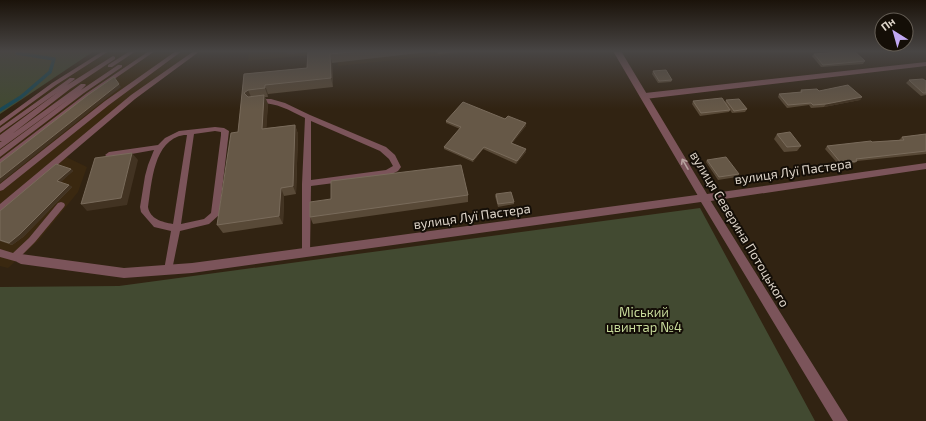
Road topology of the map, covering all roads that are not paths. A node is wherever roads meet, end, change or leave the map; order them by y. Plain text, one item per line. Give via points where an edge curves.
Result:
1 (74, 71) edge
2 (85, 71) edge
3 (94, 71) edge
4 (104, 71) edge
5 (113, 71) edge
6 (122, 71) edge
7 (151, 71) edge
8 (169, 71) edge
9 (630, 71) edge
10 (868, 71) edge
11 (645, 96) junction
12 (252, 102) edge
13 (308, 117) junction
14 (0, 124) edge
15 (0, 131) edge
16 (191, 132) junction
17 (0, 138) edge
18 (0, 146) edge
19 (160, 146) junction
20 (0, 154) edge
21 (109, 155) edge
22 (0, 162) edge
23 (926, 166) edge
24 (306, 184) junction
25 (0, 188) edge
26 (704, 198) junction
27 (61, 205) dead end
28 (0, 209) edge
29 (176, 228) junction
30 (306, 252) junction
31 (0, 253) edge
32 (17, 258) junction
33 (168, 270) junction
34 (841, 421) edge

1 - 14 lane
2 - 15 lane
3 - 17 lane
4 - 18 lane
5 - 20 lane
6 - 22 lane
7 - 25 lane
8 - 28 lane via 133,97
9 - 11 street, вулиця Северина Потоцького
10 - 11 street
26 -> 11 street, вулиця Северина Потоцького
12 - 13 lane via 273,100
13 - 24 lane
13 - 24 lane via 383,149 397,166 388,173
16 - 19 lane via 175,135
16 - 29 lane
16 - 29 lane via 216,128 224,131 215,215 206,222
19 - 21 lane
19 - 29 lane via 155,155 144,207 157,226
23 - 26 street, вулиця Луї Пастера
24 - 30 lane
26 - 30 street, вулиця Луї Пастера
26 - 34 street, вулиця Северина Потоцького
27 - 32 lane
29 - 33 lane
30 - 33 street, вулиця Луї Пастера
31 - 32 lane
32 - 33 street, вулиця Луї Пастера via 124,273

